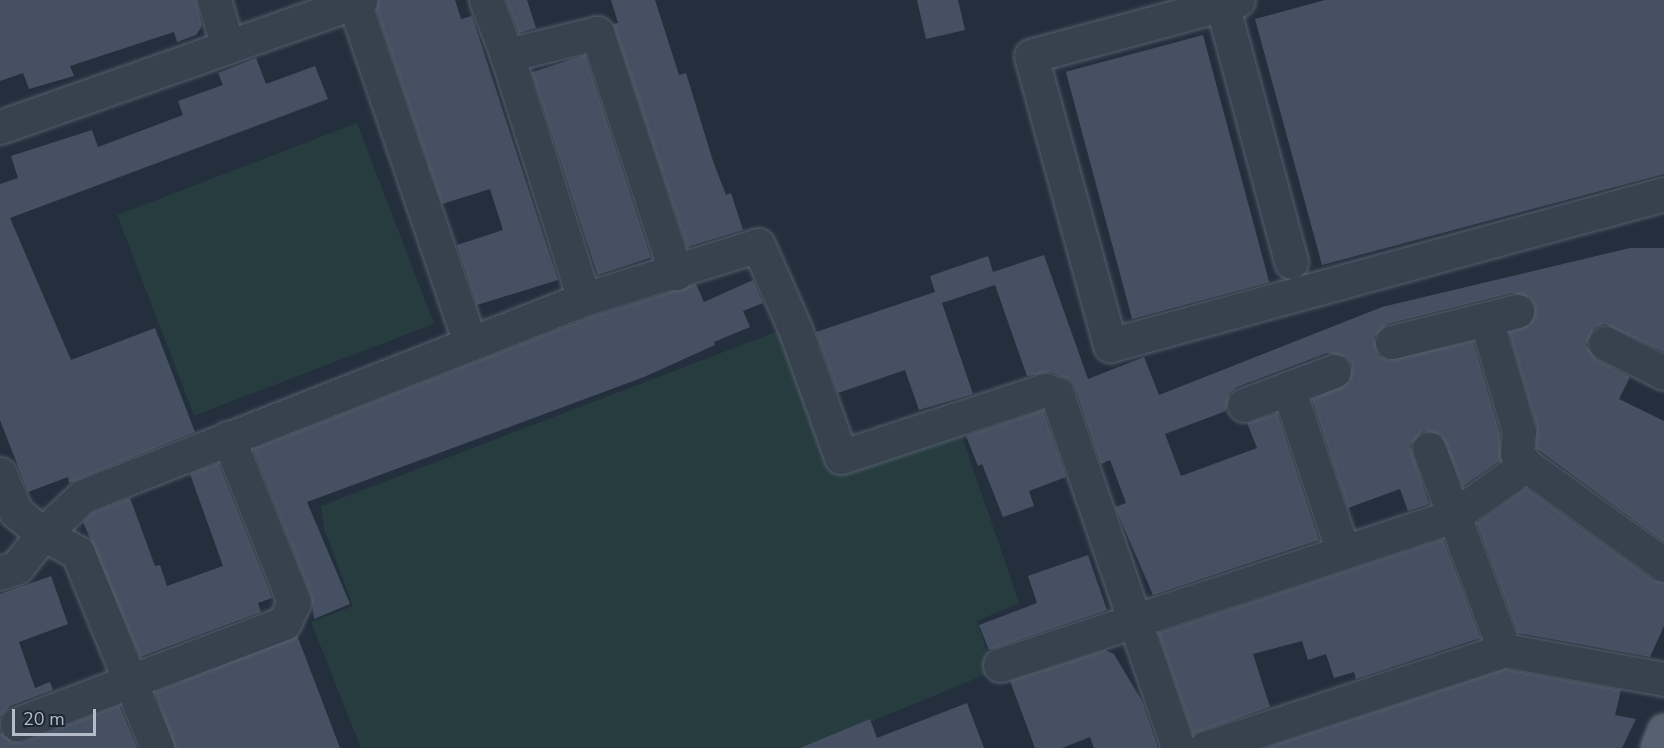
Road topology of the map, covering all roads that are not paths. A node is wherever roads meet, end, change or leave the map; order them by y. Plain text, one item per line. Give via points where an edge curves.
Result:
1 (214, 0) edge
2 (486, 0) edge
3 (357, 1) edge
4 (1230, 2) edge
5 (228, 47) junction
6 (507, 55) junction
7 (0, 127) edge
8 (1664, 194) edge
9 (1291, 262) dead end
10 (676, 273) junction
11 (584, 299) junction
12 (1392, 342) dead end
13 (470, 343) junction
14 (1605, 343) dead end
15 (1335, 371) dead end
16 (1664, 374) edge
17 (1288, 388) junction
18 (1244, 405) dead end
19 (228, 438) junction
20 (1429, 448) dead end
21 (1526, 465) junction
22 (0, 474) edge
23 (1455, 515) junction
24 (43, 534) junction
25 (1343, 551) junction
26 (1664, 565) edge
27 (0, 573) edge
28 (1135, 619) junction
29 (1504, 650) junction
30 (1000, 665) dead end
31 (1664, 679) edge
32 (132, 683) junction
33 (17, 724) dead end
34 (1664, 730) edge
35 (157, 748) edge
36 (1178, 748) edge
37 (1205, 748) edge
38 (1657, 748) edge

1 - 5 street
2 - 6 street
3 - 5 street
3 - 13 street
4 - 8 street via 1031,56 1110,345
4 - 9 street
5 - 7 street
6 - 10 street via 597,33
6 - 11 street
10 - 11 street
10 - 28 street via 758,245 841,457 1045,390 1057,394
11 - 13 street
12 - 21 street via 1501,315 1519,432 1517,453
13 - 19 street
14 - 16 street
15 - 17 street
17 - 18 street
17 - 25 street
19 - 24 street via 83,496
19 - 32 street via 294,602 284,623
20 - 23 street
21 - 23 street
21 - 26 street
22 - 24 street via 16,512
23 - 25 street
23 - 29 street
24 - 27 street via 17,567
24 - 32 street via 78,553
25 - 28 street
28 - 30 street
28 - 36 street
29 - 31 street
29 - 37 street
32 - 33 street
32 - 35 street
34 - 38 main road

